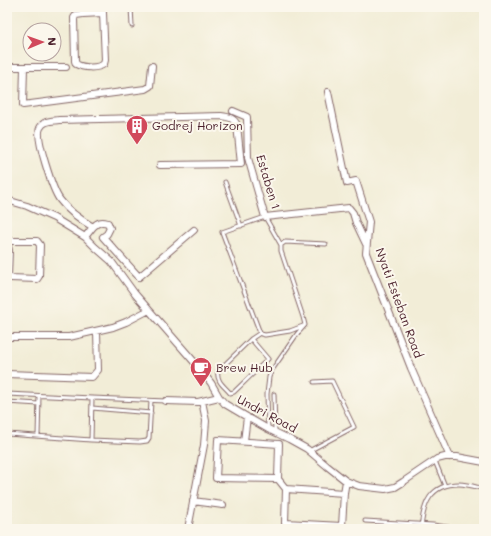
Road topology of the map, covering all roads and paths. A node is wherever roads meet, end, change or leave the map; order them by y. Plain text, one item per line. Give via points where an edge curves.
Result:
1 (131, 7) edge
2 (103, 10) edge
3 (132, 26) dead end
4 (152, 66) dead end
5 (7, 67) edge
6 (24, 67) junction
7 (66, 67) dead end
8 (328, 92) dead end
9 (233, 111) dead end
10 (160, 165) dead end
11 (225, 182) dead end
12 (7, 200) edge
13 (265, 217) junction
14 (241, 226) junction
15 (93, 227) junction
16 (194, 230) dead end
17 (85, 237) junction
18 (103, 237) junction
19 (7, 242) edge
20 (326, 244) dead end
21 (280, 245) junction
22 (366, 245) junction
23 (95, 247) junction
24 (149, 310) junction
25 (305, 325) junction
26 (97, 331) junction
27 (260, 333) junction
28 (7, 337) edge
29 (251, 339) junction
30 (7, 374) edge
31 (314, 382) dead end
32 (7, 394) edge
33 (274, 394) dead end
34 (39, 396) junction
35 (219, 397) junction
36 (92, 398) junction
37 (151, 401) junction
38 (166, 401) joint
39 (202, 401) junction
40 (7, 402) edge
41 (39, 404) junction
42 (92, 408) junction
43 (151, 414) junction
44 (247, 417) junction
45 (268, 428) junction
46 (275, 432) junction
47 (7, 434) edge
48 (38, 436) junction
49 (91, 440) junction
50 (244, 441) junction
51 (309, 451) junction
52 (450, 457) junction
53 (435, 461) junction
54 (484, 462) edge
55 (278, 479) junction
56 (346, 481) junction
57 (446, 486) junction
58 (286, 489) junction
59 (484, 489) edge
60 (344, 493) junction
61 (193, 501) junction
62 (223, 505) dead end
63 (365, 521) dead end
64 (422, 524) junction
65 (188, 529) edge
66 (421, 529) edge
67 (460, 529) edge

1 - 3 lane
2 - 2 street via 104,64 100,67 80,66 75,61 74,18 76,15
4 - 6 street via 150,86 145,89 23,105
5 - 6 street
6 - 7 street
8 - 22 street, Nyati Esteban Road via 347,184 356,182 369,222
9 - 13 street, Estaben 1 via 247,117 248,158
10 - 15 street via 241,164 236,122 222,116 58,120 43,123 39,129 39,136 54,191 67,209
11 - 14 lane
12 - 17 street, Undri Road via 54,218
13 - 14 lane
13 - 21 lane
13 - 22 street, Estaben 1 via 349,208
14 - 27 lane via 222,232
15 - 17 street
15 - 18 street via 98,222 108,223 110,228
16 - 18 street via 139,277
17 - 23 street, Undri Road
18 - 23 street
19 - 19 street via 8,276 38,279 40,245 37,242
20 - 21 lane via 285,242
21 - 25 lane
22 - 52 street, Nyati Esteban Road via 366,253 411,368
23 - 24 street, Undri Road via 111,261
24 - 26 street via 126,322
24 - 35 street, Undri Road via 196,364
25 - 27 lane via 290,331 265,335
25 - 45 lane via 269,377
26 - 28 street via 69,337
26 - 30 street via 98,370 92,377
27 - 29 lane
29 - 29 lane via 268,359 234,392 230,392 219,381 218,371
31 - 51 lane via 332,381 354,427
32 - 34 lane
33 - 46 lane
34 - 36 lane
34 - 41 lane
35 - 39 street
35 - 44 street, Undri Road via 225,404
36 - 37 lane
36 - 42 lane
37 - 38 lane
37 - 43 lane
38 - 39 street
39 - 61 street via 206,421 204,445
40 - 41 lane
41 - 48 lane
42 - 43 lane
42 - 49 lane
43 - 49 lane via 147,441
44 - 45 street, Undri Road
44 - 50 street
45 - 46 street, Undri Road
46 - 51 street, Undri Road
47 - 48 lane
48 - 49 lane
50 - 55 street via 279,444
50 - 55 street via 218,440 216,478
51 - 56 street, Undri Road
52 - 53 street, Undri Road
52 - 54 street, Undri Road
53 - 56 street, Undri Road via 395,487 386,489 359,486
53 - 57 lane
55 - 58 street
56 - 60 street
57 - 59 lane via 460,484
57 - 64 lane via 434,492 425,506
58 - 60 street
58 - 60 street via 285,523 342,526
61 - 62 street
61 - 65 street
63 - 64 lane
64 - 66 lane
64 - 67 lane

